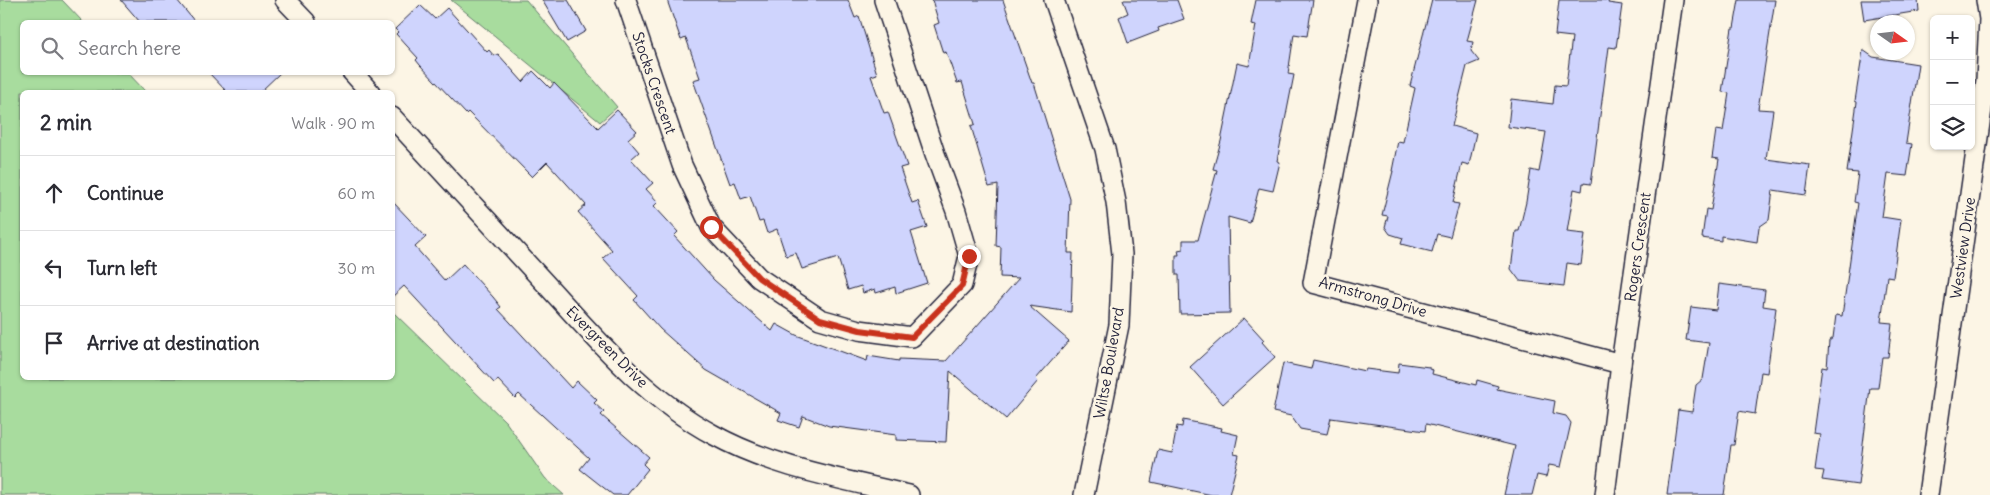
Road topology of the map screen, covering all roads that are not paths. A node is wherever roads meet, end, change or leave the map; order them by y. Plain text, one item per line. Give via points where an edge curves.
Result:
1 (285, 0) edge
2 (626, 0) edge
3 (884, 0) edge
4 (1054, 0) edge
5 (1367, 0) edge
6 (1673, 0) edge
7 (1986, 0) edge
8 (304, 20) edge
9 (355, 75) edge
10 (368, 90) edge
11 (395, 120) edge
12 (1621, 364) junction
13 (909, 495) edge
14 (1084, 495) edge
15 (1606, 495) edge
16 (1928, 495) edge

1 - 8 street
2 - 3 street, Stocks Crescent via 682,165 711,227 759,278 820,319 860,330 912,337 962,286 969,256
4 - 14 street, Wiltse Boulevard via 1104,149 1116,202 1122,254 1119,325
5 - 12 street, Armstrong Drive via 1313,283
6 - 12 street, Rogers Crescent
7 - 16 street, Westview Drive via 1989,19 1986,80
9 - 10 street
11 - 13 street, Evergreen Drive via 624,370 670,408 748,452 790,467
12 - 15 street, Rogers Crescent

